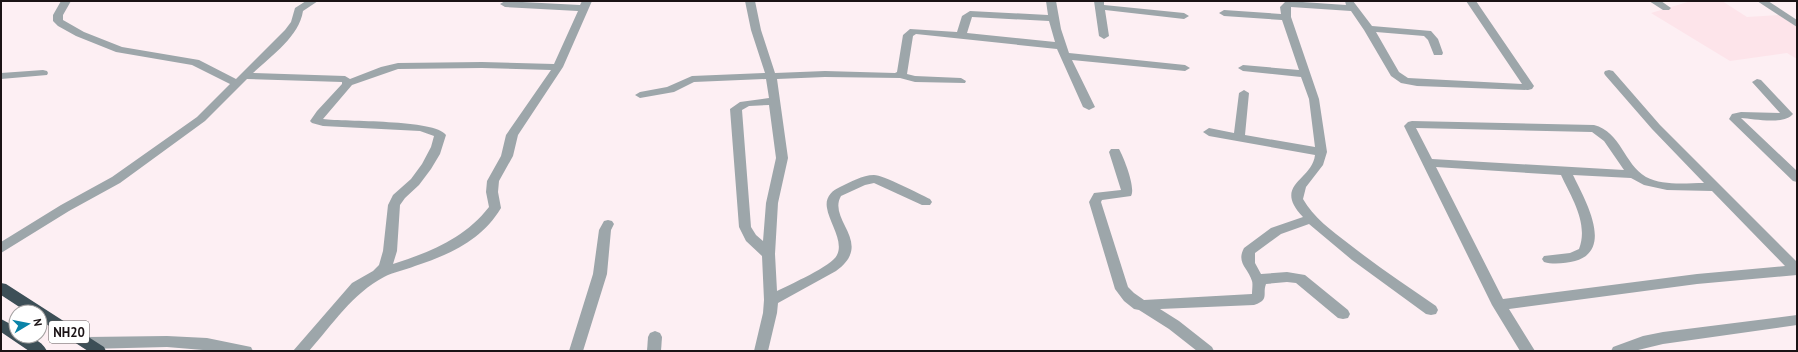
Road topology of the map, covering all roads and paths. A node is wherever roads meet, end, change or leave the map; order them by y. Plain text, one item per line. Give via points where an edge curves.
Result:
1 (66, 1) edge
2 (314, 1) edge
3 (750, 1) edge
4 (1051, 1) edge
5 (1471, 1) edge
6 (1654, 1) edge
7 (1762, 1) edge
8 (505, 4) dead end
9 (1100, 4) edge
10 (1350, 4) edge
11 (585, 5) edge
12 (1666, 8) dead end
13 (1224, 13) dead end
14 (1184, 16) dead end
15 (1286, 17) junction
16 (1053, 18) junction
17 (1797, 24) edge
18 (1369, 29) junction
19 (961, 35) junction
20 (1104, 36) dead end
21 (1063, 51) junction
22 (1438, 53) dead end
23 (558, 67) junction
24 (1185, 68) dead end
25 (1243, 68) dead end
26 (43, 73) dead end
27 (1609, 73) dead end
28 (1306, 74) junction
29 (771, 75) junction
30 (900, 75) junction
31 (1, 76) edge
32 (242, 80) junction
33 (961, 81) dead end
34 (1757, 82) dead end
35 (348, 83) junction
36 (1244, 93) dead end
37 (640, 95) dead end
38 (774, 101) junction
39 (1089, 107) dead end
40 (1209, 132) dead end
41 (1239, 137) junction
42 (1115, 152) dead end
43 (1321, 152) junction
44 (1428, 163) junction
45 (1565, 172) junction
46 (1633, 174) junction
47 (1797, 178) edge
48 (1714, 187) junction
49 (926, 202) dead end
50 (1311, 219) junction
51 (608, 224) dead end
52 (1, 248) edge
53 (768, 254) junction
54 (1549, 259) dead end
55 (1797, 270) edge
56 (378, 274) junction
57 (1259, 282) junction
58 (1, 288) edge
59 (771, 300) junction
60 (25, 304) edge
61 (1139, 304) junction
62 (1499, 305) junction
63 (1431, 310) dead end
64 (1343, 314) dead end
65 (48, 319) edge
66 (1797, 320) edge
67 (654, 336) dead end
68 (30, 344) edge
69 (93, 347) edge
70 (40, 351) edge
71 (246, 351) edge
72 (300, 351) edge
73 (576, 351) edge
74 (654, 351) edge
75 (761, 351) edge
76 (1207, 351) edge
77 (1528, 351) edge
78 (1618, 351) edge

1 - 32 street via 58,15 58,21 80,34 120,50 195,62
2 - 32 street via 298,10 294,26
3 - 29 street via 756,30
4 - 16 street
5 - 18 street via 1528,82 1528,87 1405,81 1395,74
6 - 12 street
7 - 17 street
8 - 11 street
9 - 14 street
9 - 20 street
10 - 15 street via 1288,4 1284,7
10 - 18 street
11 - 23 street
13 - 15 street
15 - 28 street
16 - 19 street via 970,14
16 - 21 street
18 - 22 street via 1427,33 1433,39
19 - 21 street
19 - 30 street via 924,31 910,33
21 - 24 street
21 - 39 street
23 - 35 street via 398,66
23 - 56 street via 512,135 507,156 493,181 495,208 490,216 454,247
25 - 28 street
26 - 31 street
27 - 48 street via 1656,127
28 - 43 street via 1316,105
29 - 30 street
29 - 37 street via 692,79 670,90
29 - 38 street
30 - 33 street via 915,79
32 - 35 street via 345,79
32 - 52 street via 201,119 126,173
34 - 47 street via 1787,114 1779,117 1741,115 1734,119
35 - 56 street via 316,121 420,128 440,135 439,142 423,172 397,198 388,260
36 - 41 street
38 - 53 street via 782,158 772,203
38 - 53 street via 745,104 736,109 745,227 751,238
40 - 41 street
41 - 43 street
42 - 61 street via 1127,193 1098,196 1095,202 1120,284 1129,298
43 - 50 street via 1319,164 1298,189 1297,198
44 - 45 street
44 - 46 street via 1411,130 1412,124 1594,129 1604,133
44 - 62 street
45 - 46 street
45 - 54 street via 1588,222 1589,235 1583,253
46 - 48 street via 1650,183 1661,185
48 - 55 street
49 - 59 street via 875,179 862,181 837,193 832,206 845,244 846,252 843,259
50 - 57 street via 1276,231 1249,251 1248,263
50 - 63 street
51 - 73 street via 605,230 600,274
53 - 59 street
55 - 62 street via 1697,279
56 - 72 street via 357,287
57 - 61 street via 1259,296 1254,300
57 - 64 street via 1266,278 1300,279
58 - 60 highway, NH20
59 - 75 street
61 - 76 street via 1174,325
62 - 77 street
65 - 69 highway, NH20
66 - 78 street via 1663,338
67 - 74 street
68 - 70 highway, NH20
69 - 71 street via 188,343

